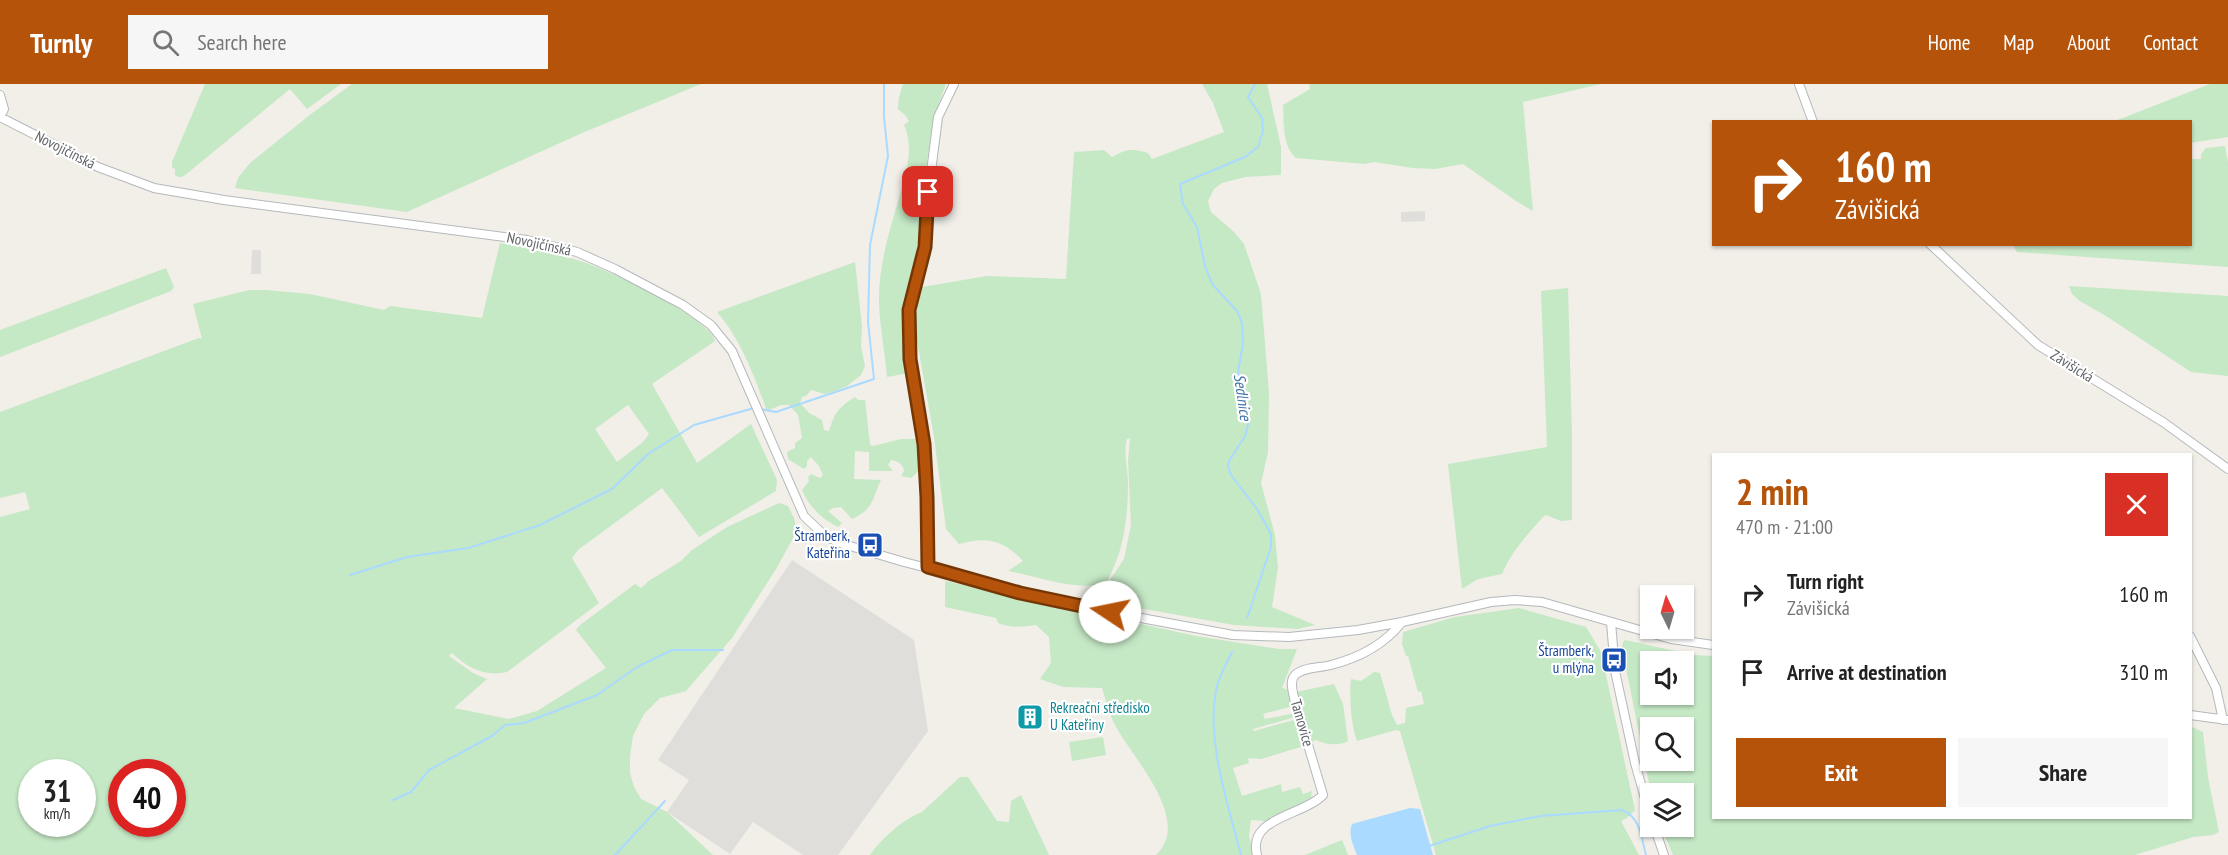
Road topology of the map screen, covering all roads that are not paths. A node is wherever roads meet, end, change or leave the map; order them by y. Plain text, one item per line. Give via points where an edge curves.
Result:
1 (954, 84) edge
2 (1799, 84) edge
3 (0, 95) edge
4 (0, 117) edge
5 (1811, 118) edge
6 (1932, 246) edge
7 (2228, 469) edge
8 (928, 567) junction
9 (1402, 622) junction
10 (1611, 622) junction
11 (2192, 640) edge
12 (1712, 645) edge
13 (2192, 716) edge
14 (2226, 720) edge
15 (1641, 783) edge
16 (1658, 837) edge
17 (1257, 855) edge
18 (1664, 855) edge

1 - 8 street via 938,117 925,247 909,310 910,359 924,444
2 - 5 street
3 - 4 street via 4,109
4 - 8 street, Novojičínská via 98,167 154,188 527,240 577,252 615,269 683,305 722,337 754,399 795,500 812,525 840,543
6 - 7 street, Závišická via 2038,345 2163,422
8 - 9 street, Novojičínská via 1071,605 1233,635 1289,637
9 - 10 street, Novojičínská via 1515,600 1542,602
9 - 17 street, Tamovice via 1390,637 1364,652 1296,674 1294,698 1323,795 1262,829 1257,834
10 - 12 street, Novojičínská via 1671,639
10 - 15 street via 1615,671
11 - 14 street via 2216,688
13 - 14 street
16 - 18 street

